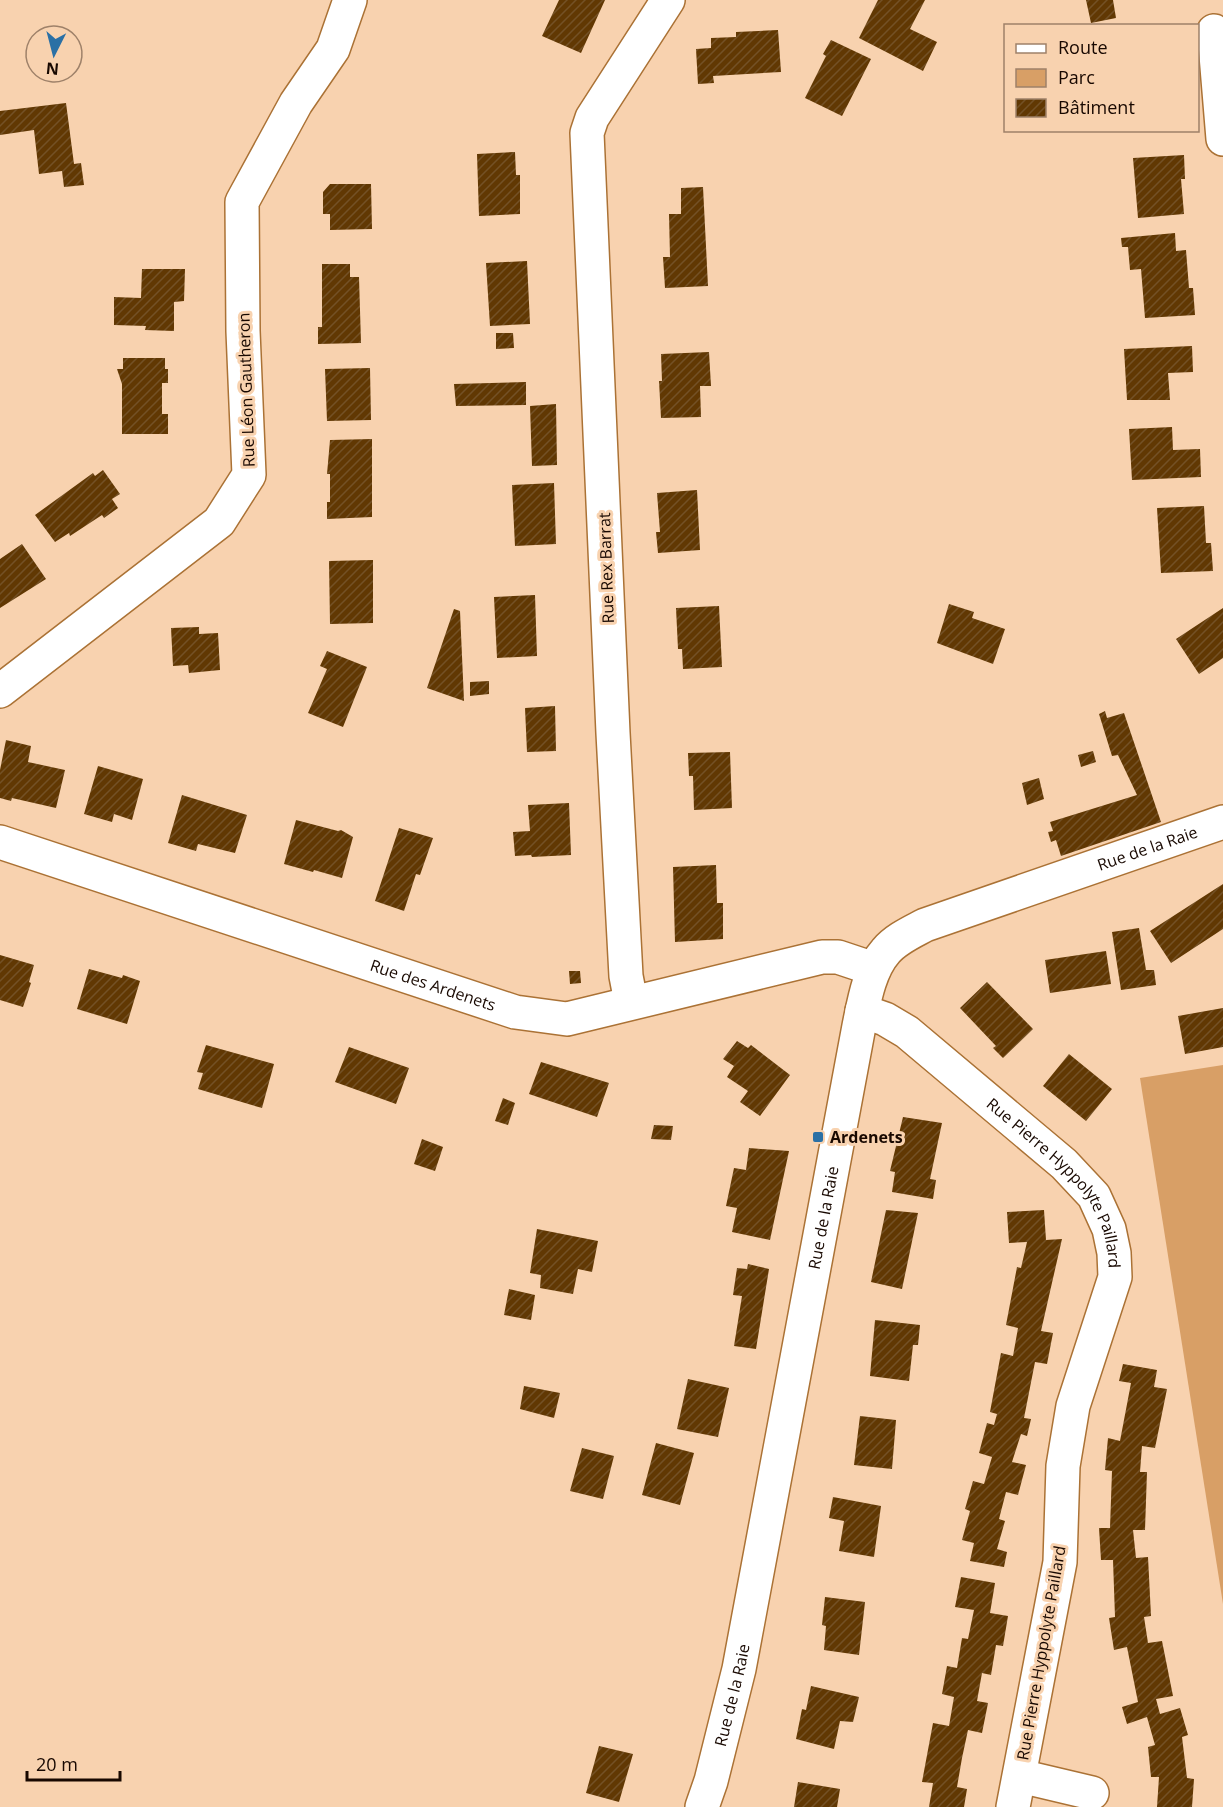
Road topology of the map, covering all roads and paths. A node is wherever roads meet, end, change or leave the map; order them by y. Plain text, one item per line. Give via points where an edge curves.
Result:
1 (350, 0) edge
2 (668, 0) edge
3 (1214, 31) dead end
4 (1223, 139) edge
5 (0, 691) edge
6 (1223, 822) edge
7 (0, 842) edge
8 (874, 969) junction
9 (631, 1002) junction
10 (862, 1011) junction
11 (1017, 1792) edge
12 (1092, 1793) dead end
13 (702, 1807) edge

1 - 5 street, Rue Léon Gautheron via 333,49 296,104 242,202 249,475 219,522
2 - 9 street, Rue Rex Barrat via 592,118 587,133 613,734 626,976
3 - 4 street
6 - 8 street, Rue de la Raie via 926,925 886,951
7 - 9 street, Rue des Ardenets via 515,1012 567,1019
8 - 9 street, Rue des Ardenets via 838,957 822,957
8 - 10 street, Rue de la Raie
10 - 11 street, Rue Pierre Hyppolyte Paillard via 907,1032 1064,1164 1094,1196 1109,1228 1114,1253 1115,1277 1073,1406 1063,1466 1059,1562
10 - 13 street, Rue de la Raie via 739,1669
11 - 12 street

